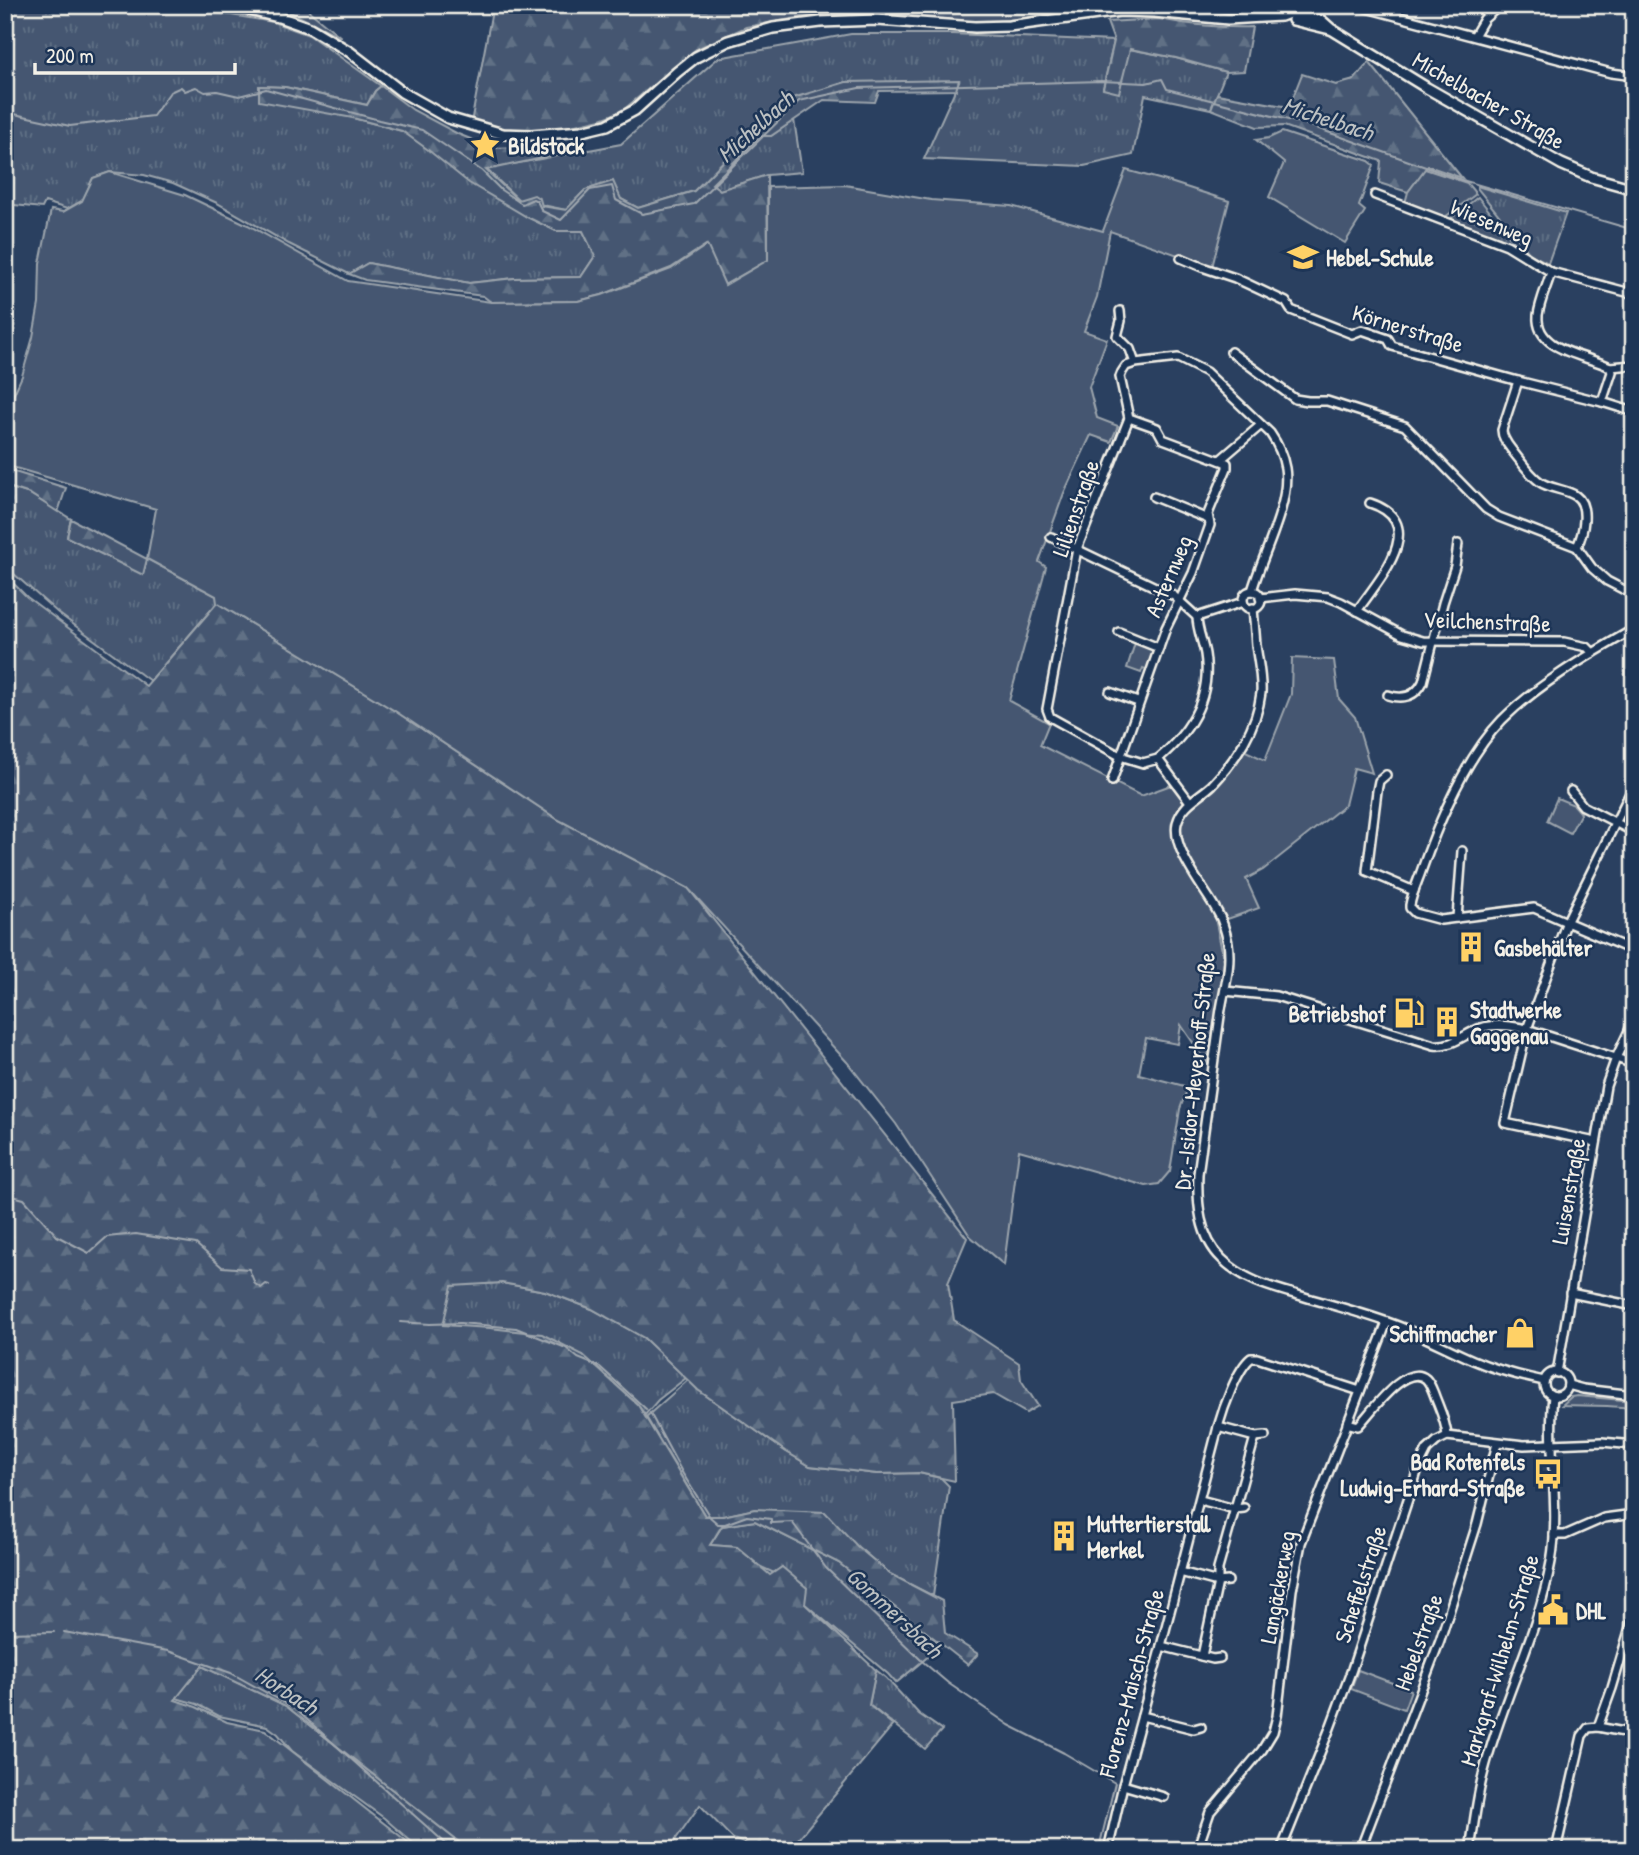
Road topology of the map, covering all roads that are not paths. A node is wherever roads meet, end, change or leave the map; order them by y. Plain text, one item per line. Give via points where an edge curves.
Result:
1 (228, 5) edge
2 (1275, 5) edge
3 (1355, 5) edge
4 (1500, 5) edge
5 (1277, 16) junction
6 (1474, 36) junction
7 (1634, 76) edge
8 (1634, 189) edge
9 (1375, 195) dead end
10 (1181, 258) dead end
11 (1551, 272) junction
12 (1634, 294) edge
13 (1120, 311) dead end
14 (1231, 352) dead end
15 (1135, 363) junction
16 (1634, 365) edge
17 (1610, 367) junction
18 (1518, 381) junction
19 (1602, 402) junction
20 (1634, 412) edge
21 (1129, 418) junction
22 (1261, 425) junction
23 (1220, 460) junction
24 (1154, 497) dead end
25 (1370, 503) dead end
26 (1209, 519) junction
27 (1051, 537) dead end
28 (1458, 544) dead end
29 (1577, 547) junction
30 (1077, 548) junction
31 (1252, 591) junction
32 (1634, 595) edge
33 (1260, 598) junction
34 (1179, 600) junction
35 (1243, 602) junction
36 (1253, 608) junction
37 (1357, 611) junction
38 (1197, 617) junction
39 (1634, 629) edge
40 (1119, 632) dead end
41 (1434, 640) junction
42 (1159, 648) junction
43 (1593, 653) junction
44 (1110, 692) dead end
45 (1388, 695) dead end
46 (1138, 702) junction
47 (1120, 756) junction
48 (1158, 759) junction
49 (1387, 775) dead end
50 (1112, 781) dead end
51 (1634, 785) edge
52 (1571, 792) dead end
53 (1189, 802) junction
54 (1615, 822) junction
55 (1634, 832) edge
56 (1462, 851) dead end
57 (1414, 891) junction
58 (1457, 918) junction
59 (1567, 921) junction
60 (1634, 951) edge
61 (1225, 991) junction
62 (1634, 1020) edge
63 (1527, 1029) junction
64 (1616, 1058) junction
65 (1634, 1064) edge
66 (1596, 1142) junction
67 (1570, 1293) junction
68 (1634, 1306) edge
69 (1387, 1322) junction
70 (1557, 1373) junction
71 (1545, 1381) junction
72 (1568, 1385) junction
73 (1360, 1391) junction
74 (1634, 1395) edge
75 (1553, 1396) junction
76 (1347, 1423) junction
77 (1218, 1427) junction
78 (1265, 1436) dead end
79 (1447, 1436) junction
80 (1255, 1437) junction
81 (1497, 1443) junction
82 (1551, 1444) junction
83 (1634, 1445) edge
84 (1200, 1500) junction
85 (1244, 1508) dead end
86 (1235, 1509) junction
87 (1634, 1514) edge
88 (1554, 1535) junction
89 (1180, 1572) junction
90 (1228, 1581) dead end
91 (1218, 1583) junction
92 (1634, 1614) edge
93 (1161, 1646) junction
94 (1202, 1656) junction
95 (1220, 1658) dead end
96 (1142, 1716) junction
97 (1201, 1727) dead end
98 (1598, 1727) junction
99 (1634, 1734) edge
100 (1123, 1785) junction
101 (1164, 1797) dead end
102 (1108, 1850) edge
103 (1197, 1850) edge
104 (1282, 1850) edge
105 (1360, 1850) edge
106 (1469, 1850) edge
107 (1556, 1850) edge

1 - 5 main road, Michelbacher Straße via 310,28 448,118 503,134 531,135 607,125 635,110 696,57 727,41 773,28 877,20 1009,26 1120,11 1228,19
2 - 5 street
3 - 6 street
4 - 6 street
5 - 8 main road, Michelbacher Straße via 1289,13 1322,20 1427,88 1561,164
6 - 7 street
9 - 11 street, Wiesenweg via 1507,245
10 - 18 street, Körnerstraße via 1235,278 1286,302 1292,310 1352,334 1362,330 1388,339 1392,346
11 - 12 street, Wiesenweg
11 - 17 street via 1538,314 1543,335 1561,349
13 - 15 street via 1117,336 1130,349
14 - 29 street via 1294,399 1327,401 1405,426 1486,509
15 - 21 street via 1126,366 1120,377
15 - 22 street via 1178,358 1206,372
16 - 17 street
17 - 19 street
18 - 19 street, Körnerstraße
18 - 29 street via 1502,437 1541,482 1576,496 1582,504 1582,538
19 - 20 street, Körnerstraße
21 - 23 street via 1157,428 1163,439
21 - 30 street, Lilienstraße
22 - 23 street
22 - 31 street via 1277,444 1286,482
23 - 26 street, Asternweg via 1227,468
24 - 26 street, Asternweg
25 - 37 street via 1382,507 1394,520 1398,545
26 - 34 street, Asternweg via 1193,573
27 - 30 street
28 - 41 street
29 - 32 street via 1607,581
30 - 34 street
30 - 47 street, Lilienstraße via 1047,709 1050,717
31 - 33 street
31 - 35 street via 1243,596
33 - 36 street
33 - 37 street, Veilchenstraße via 1328,597
34 - 38 street
34 - 42 street, Asternweg
35 - 36 street
35 - 38 street
36 - 53 street via 1261,672 1256,717 1226,768
37 - 41 street, Veilchenstraße via 1402,635
38 - 48 street via 1205,656 1203,695 1190,726
39 - 43 street
40 - 42 street, Asternweg
41 - 43 street, Veilchenstraße via 1564,642
41 - 45 street via 1418,691 1409,696
42 - 46 street, Asternweg
43 - 57 street via 1532,695 1489,736 1436,827
44 - 46 street
46 - 47 street, Asternweg
47 - 48 street via 1143,763
47 - 50 street, Asternweg
48 - 53 street
49 - 57 street via 1379,781 1367,871
51 - 54 street
52 - 54 street via 1583,806
53 - 61 street, Dr.-Isidor-Meyerhoff-Straße via 1177,824 1177,838 1220,916 1228,943
54 - 55 street
54 - 59 street
56 - 58 street
57 - 58 street via 1410,908 1415,913 1441,920
58 - 59 street via 1534,908
59 - 60 street
59 - 63 street
61 - 63 street via 1276,996 1434,1045 1451,1044 1484,1027
61 - 69 street, Dr.-Isidor-Meyerhoff-Straße via 1198,1174 1200,1213 1210,1244 1247,1278
62 - 64 street, Luisenstraße
63 - 64 street
63 - 66 street via 1505,1123
64 - 65 street
64 - 66 street, Luisenstraße
66 - 67 street, Luisenstraße
67 - 68 street
67 - 70 street, Luisenstraße
69 - 71 street, Dr.-Isidor-Meyerhoff-Straße via 1489,1367
69 - 73 street, Langäckerweg
70 - 71 street
70 - 72 street via 1565,1376
71 - 75 street
72 - 74 street
72 - 75 street via 1563,1394
73 - 76 street, Langäckerweg
73 - 77 street, Florenz-Maisch-Straße via 1251,1358 1242,1368
75 - 82 street, Markgraf-Wilhelm-Straße
76 - 79 street via 1358,1426 1398,1382 1419,1376 1431,1387
76 - 103 street, Langäckerweg via 1301,1543 1273,1732 1210,1812
77 - 80 street
77 - 84 street, Florenz-Maisch-Straße
78 - 80 street
79 - 81 street
79 - 104 street, Scheffelstraße via 1427,1450 1419,1466 1352,1670
80 - 86 street
81 - 82 street
81 - 105 street, Hebelstraße via 1440,1640
82 - 83 street
82 - 88 street, Markgraf-Wilhelm-Straße
84 - 86 street
84 - 89 street, Florenz-Maisch-Straße
85 - 86 street
86 - 91 street
87 - 88 street via 1604,1518 1565,1535
88 - 106 street, Markgraf-Wilhelm-Straße via 1547,1582 1483,1772
89 - 91 street
89 - 93 street, Florenz-Maisch-Straße
90 - 91 street
91 - 94 street
92 - 98 street
93 - 94 street
93 - 96 street, Florenz-Maisch-Straße
94 - 95 street
96 - 97 street
96 - 100 street, Florenz-Maisch-Straße
98 - 99 street
98 - 107 street via 1588,1728 1582,1736
100 - 101 street
100 - 102 street, Florenz-Maisch-Straße

